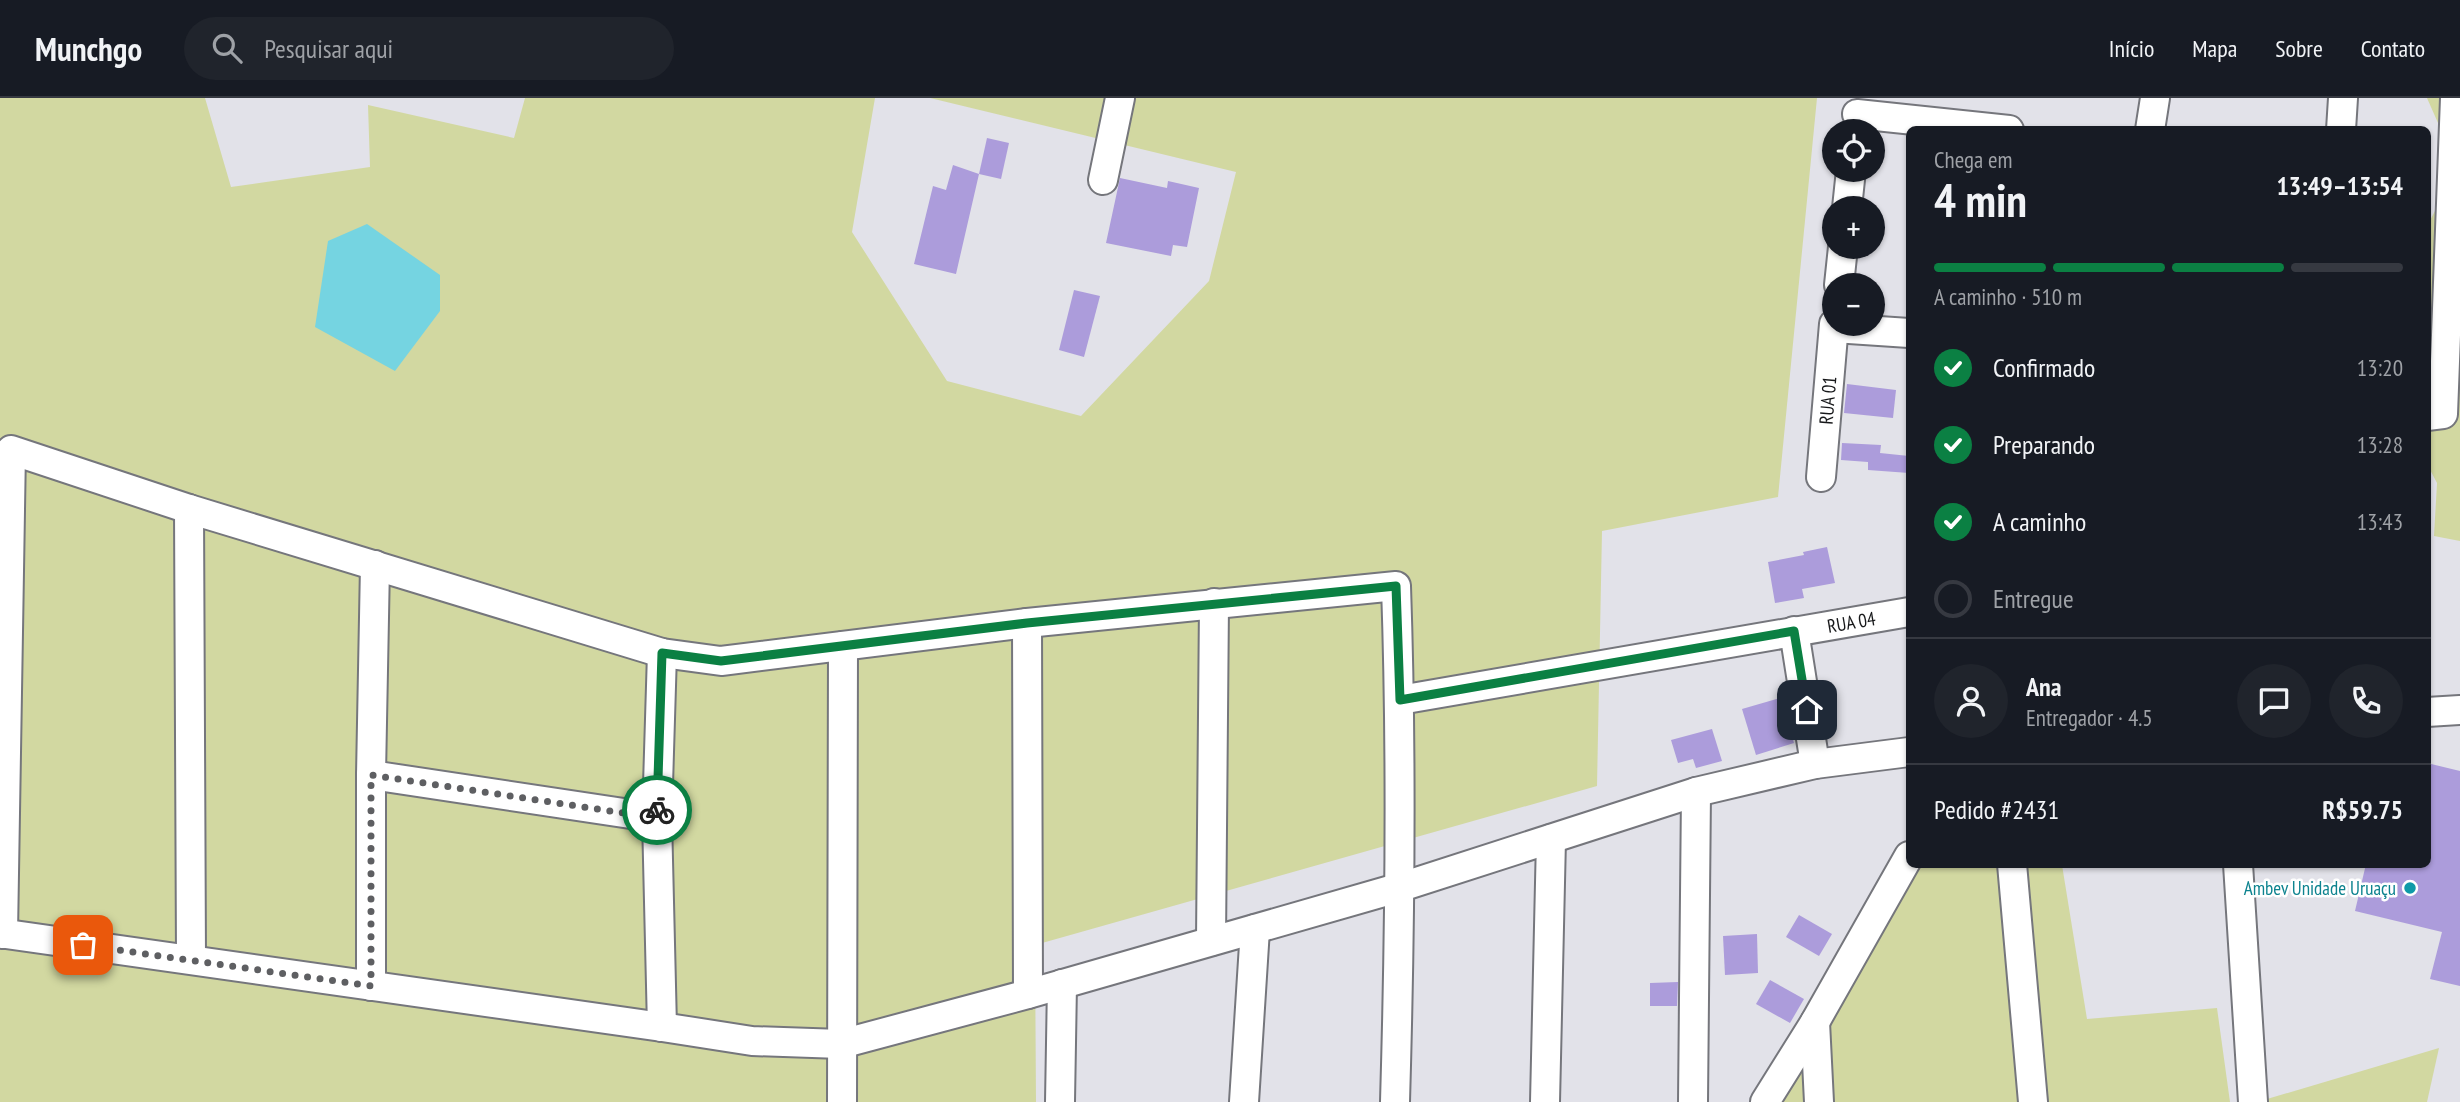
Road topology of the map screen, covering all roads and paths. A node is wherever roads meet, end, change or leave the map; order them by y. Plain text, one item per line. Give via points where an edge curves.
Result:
1 (1120, 98) edge
2 (2154, 98) edge
3 (2343, 98) edge
4 (2455, 98) edge
5 (1856, 114) edge
6 (1971, 126) edge
7 (2150, 126) edge
8 (2341, 126) edge
9 (1103, 180) dead end
10 (1885, 331) edge
11 (1906, 333) edge
12 (1833, 336) edge
13 (2431, 416) edge
14 (1821, 477) dead end
15 (189, 509) junction
16 (375, 565) junction
17 (1214, 603) junction
18 (1906, 612) edge
19 (1027, 623) junction
20 (1794, 631) junction
21 (844, 646) junction
22 (662, 653) junction
23 (1400, 700) junction
24 (2460, 710) edge
25 (2431, 712) edge
26 (1906, 752) edge
27 (1815, 764) junction
28 (371, 775) junction
29 (1696, 792) junction
30 (657, 818) junction
31 (1551, 839) junction
32 (1906, 861) edge
33 (2012, 868) edge
34 (2238, 868) edge
35 (1401, 887) junction
36 (1255, 929) junction
37 (1, 934) edge
38 (1211, 941) junction
39 (191, 959) junction
40 (1062, 984) junction
41 (371, 986) junction
42 (1028, 994) junction
43 (1815, 1022) junction
44 (662, 1027) junction
45 (841, 1044) junction
46 (842, 1102) edge
47 (1060, 1102) edge
48 (1244, 1102) edge
49 (1395, 1102) edge
50 (1545, 1102) edge
51 (1693, 1102) edge
52 (1765, 1102) edge
53 (1819, 1102) edge
54 (2033, 1102) edge
55 (2253, 1102) edge

1 - 9 street
2 - 7 street
3 - 8 street
4 - 13 street via 2443,414
5 - 6 street
10 - 11 street
12 - 14 street, RUA 01
15 - 16 street
15 - 37 street via 10,450
15 - 39 street
16 - 22 street
16 - 28 street
17 - 19 street
17 - 23 street via 1396,586
17 - 38 street
18 - 20 street, RUA 04
19 - 21 street
19 - 42 street
20 - 23 street, RUA 04
20 - 27 street
21 - 22 street via 721,661
21 - 45 street
22 - 30 street
23 - 35 street
24 - 25 street
26 - 27 street
27 - 29 street
28 - 30 street
28 - 41 street
29 - 31 street
29 - 51 street
30 - 44 street
31 - 35 street
31 - 50 street
32 - 43 street
33 - 54 street
34 - 55 street
35 - 36 street
35 - 49 street
36 - 38 street
36 - 48 street
37 - 39 street
38 - 40 street
39 - 41 street
40 - 42 street
40 - 47 street
41 - 44 street
42 - 45 street
43 - 52 street
43 - 53 street
44 - 45 street via 752,1041
45 - 46 street

